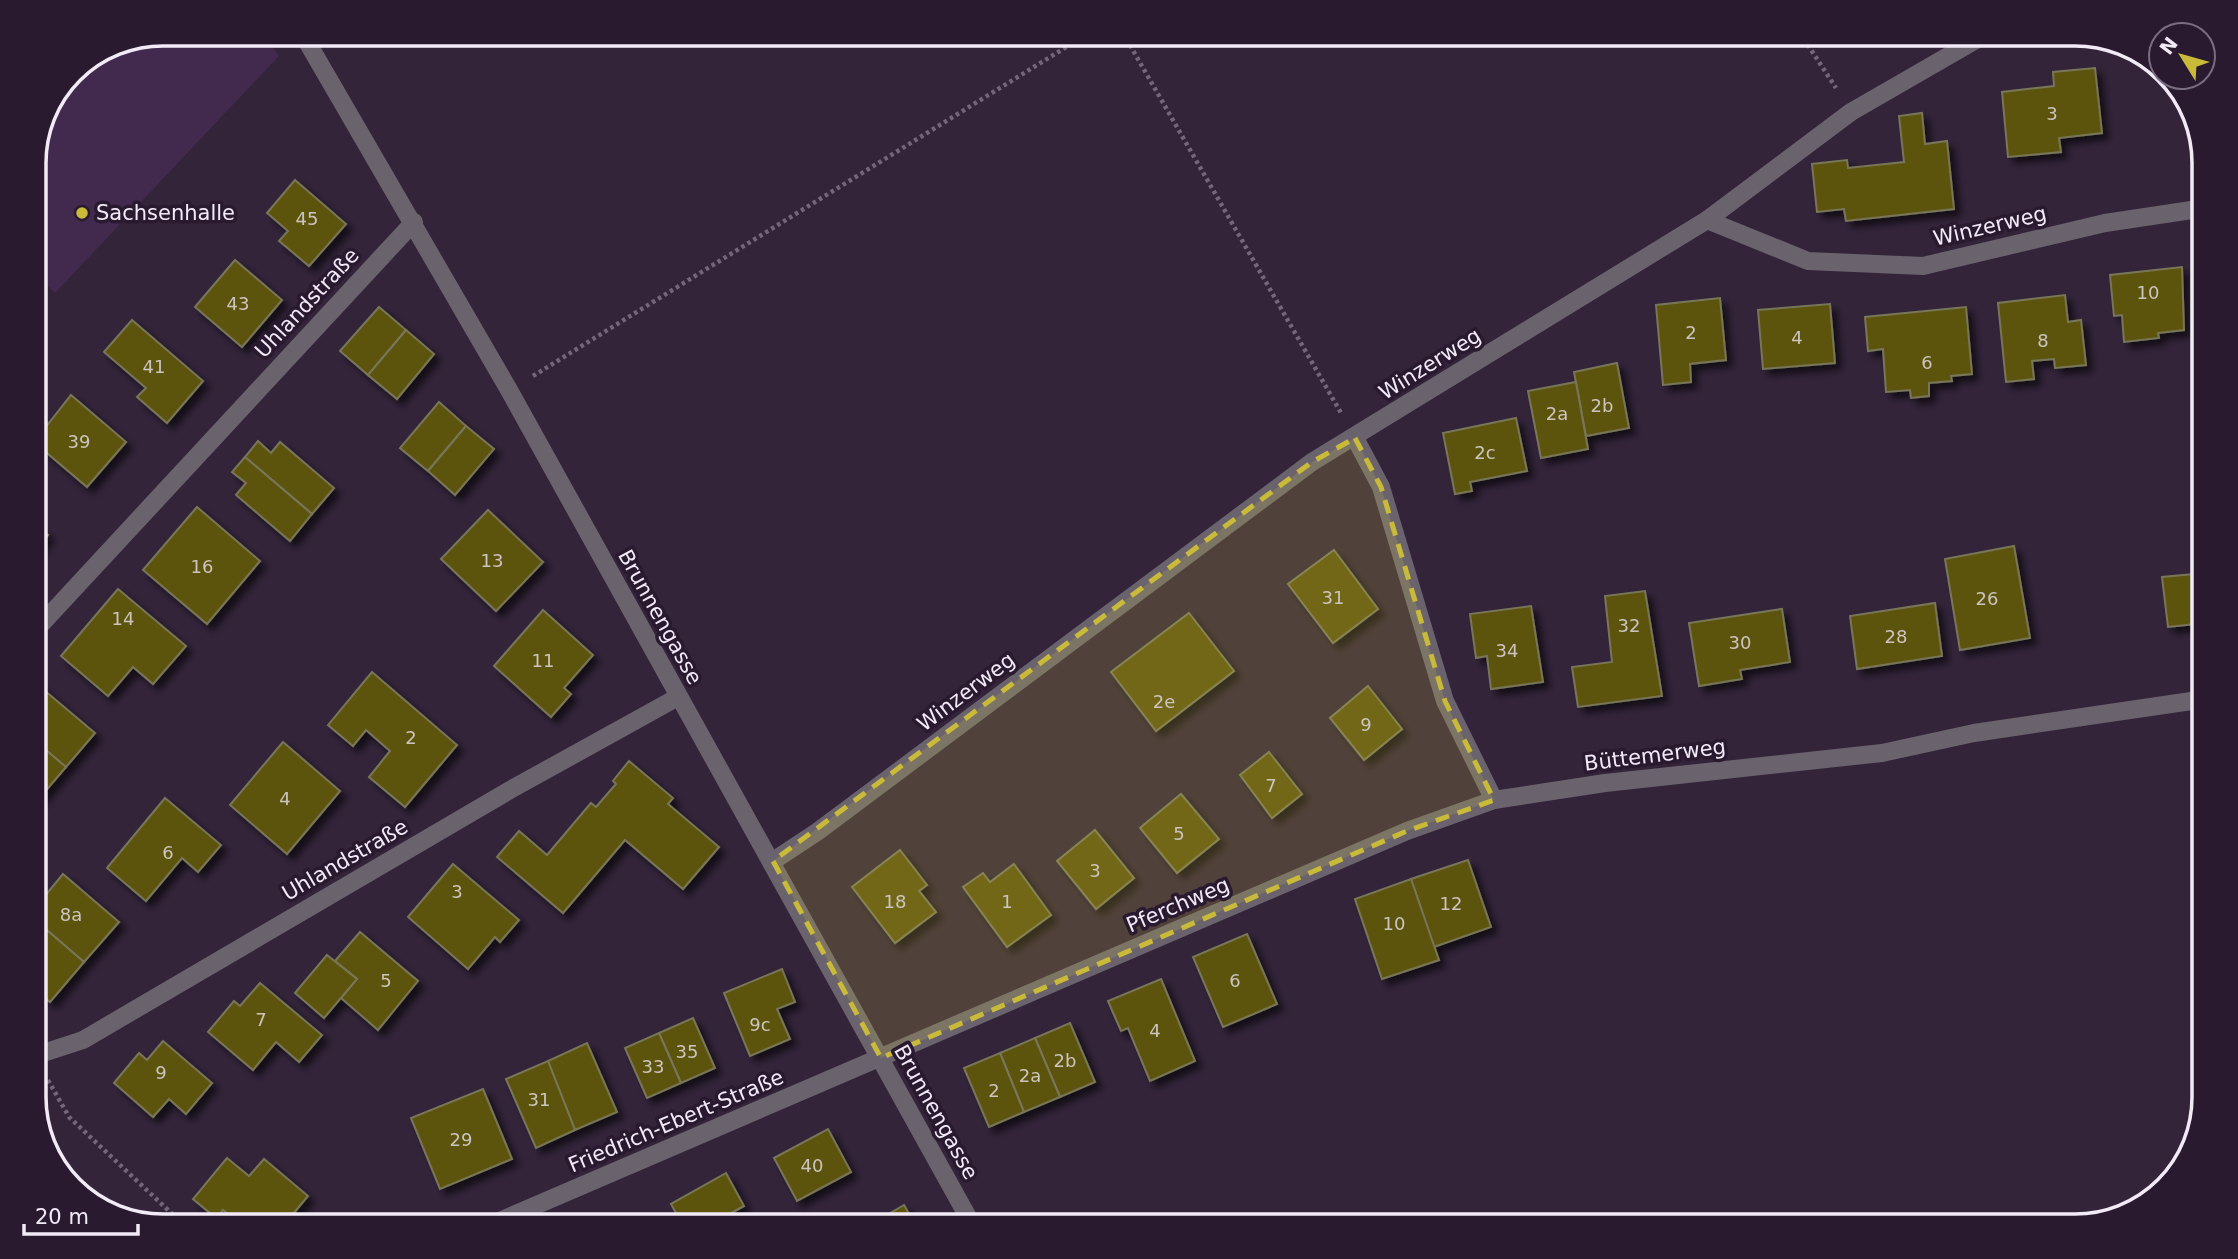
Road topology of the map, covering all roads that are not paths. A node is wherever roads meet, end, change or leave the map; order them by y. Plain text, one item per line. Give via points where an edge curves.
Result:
1 (310, 46) edge
2 (1966, 46) edge
3 (2192, 210) edge
4 (1707, 220) junction
5 (414, 222) junction
6 (1355, 438) junction
7 (46, 618) edge
8 (678, 696) junction
9 (2192, 701) edge
10 (1494, 800) junction
11 (773, 861) junction
12 (46, 1053) edge
13 (881, 1058) junction
14 (516, 1214) edge
15 (966, 1214) edge

1 - 5 street, Brunnengasse
2 - 4 street via 1851,113
3 - 4 street, Winzerweg via 2105,223 1923,266 1808,261
4 - 6 street, Winzerweg
5 - 7 street, Uhlandstraße
5 - 8 street, Brunnengasse
6 - 10 street via 1381,487 1445,701
6 - 11 street, Winzerweg via 1312,462
8 - 11 street, Brunnengasse
8 - 12 street, Uhlandstraße via 83,1040
9 - 10 street, Büttemerweg via 1974,733 1882,753 1605,783
10 - 13 street, Pferchweg via 1407,831
11 - 13 street, Brunnengasse
13 - 14 street, Friedrich-Ebert-Straße
13 - 15 street, Brunnengasse

